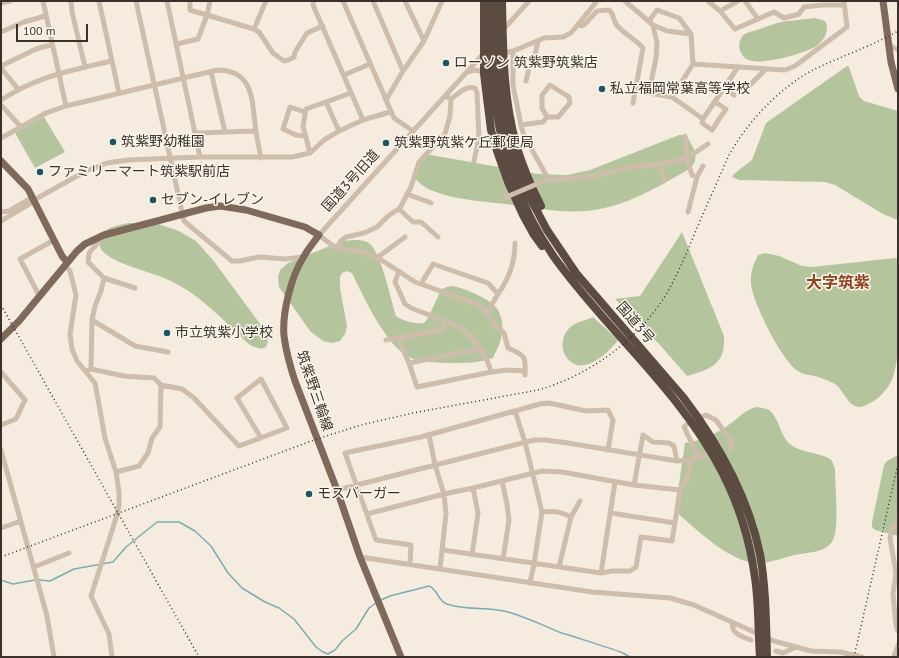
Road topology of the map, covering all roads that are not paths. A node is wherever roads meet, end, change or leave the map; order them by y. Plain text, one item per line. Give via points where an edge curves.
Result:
1 (10, 1) edge
2 (43, 1) edge
3 (70, 1) edge
4 (98, 1) edge
5 (136, 1) edge
6 (167, 1) edge
7 (190, 1) edge
8 (210, 1) edge
9 (266, 1) edge
10 (314, 1) edge
11 (343, 1) edge
12 (373, 1) edge
13 (405, 1) edge
14 (436, 1) edge
15 (442, 1) edge
16 (484, 1) edge
17 (491, 1) edge
18 (498, 1) edge
19 (502, 1) edge
20 (529, 1) edge
21 (597, 1) edge
22 (625, 1) edge
23 (708, 1) edge
24 (738, 1) edge
25 (745, 1) edge
26 (883, 1) edge
27 (1, 3) edge
28 (821, 3) edge
29 (844, 3) edge
30 (439, 7) junction
31 (720, 11) junction
32 (207, 15) junction
33 (45, 16) junction
34 (758, 19) junction
35 (651, 23) junction
36 (578, 24) junction
37 (323, 26) junction
38 (254, 29) junction
39 (503, 30) junction
40 (1, 32) edge
41 (691, 34) junction
42 (538, 41) junction
43 (424, 42) junction
44 (177, 44) junction
45 (52, 45) junction
46 (889, 45) junction
47 (898, 50) edge
48 (513, 51) junction
49 (484, 53) junction
50 (503, 53) junction
51 (111, 61) junction
52 (370, 64) junction
53 (693, 64) junction
54 (738, 66) junction
55 (1, 67) edge
56 (85, 67) junction
57 (766, 68) junction
58 (403, 71) junction
59 (211, 72) junction
60 (466, 72) junction
61 (58, 73) junction
62 (344, 75) junction
63 (492, 77) junction
64 (184, 78) junction
65 (526, 81) dead end
66 (751, 84) dead end
67 (154, 86) junction
68 (724, 88) junction
69 (18, 89) junction
70 (898, 89) edge
71 (119, 93) junction
72 (351, 93) junction
73 (734, 94) dead end
74 (449, 97) junction
75 (672, 97) junction
76 (1, 100) edge
77 (386, 100) junction
78 (326, 102) junction
79 (715, 102) junction
80 (633, 103) dead end
81 (1, 105) edge
82 (66, 106) junction
83 (306, 112) junction
84 (390, 112) junction
85 (547, 117) junction
86 (703, 119) junction
87 (363, 120) junction
88 (521, 125) junction
89 (21, 127) junction
90 (256, 131) junction
91 (338, 131) junction
92 (413, 131) junction
93 (225, 132) junction
94 (196, 133) junction
95 (305, 136) junction
96 (685, 136) dead end
97 (1, 138) edge
98 (708, 144) dead end
99 (310, 153) junction
100 (200, 157) junction
101 (261, 158) junction
102 (687, 158) junction
103 (171, 159) junction
104 (1, 161) edge
105 (474, 161) dead end
106 (660, 164) junction
107 (703, 166) dead end
108 (697, 176) junction
109 (664, 180) dead end
110 (546, 181) junction
111 (407, 194) junction
112 (504, 198) dead end
113 (34, 199) junction
114 (431, 203) dead end
115 (399, 209) junction
116 (1, 212) edge
117 (688, 212) dead end
118 (183, 214) junction
119 (1, 221) edge
120 (104, 234) junction
121 (319, 235) junction
122 (404, 237) dead end
123 (438, 237) dead end
124 (54, 240) junction
125 (515, 243) dead end
126 (337, 249) junction
127 (303, 257) junction
128 (378, 257) junction
129 (66, 263) junction
130 (399, 271) junction
131 (576, 273) junction
132 (104, 278) junction
133 (422, 284) junction
134 (134, 288) dead end
135 (498, 294) junction
136 (40, 296) junction
137 (487, 313) junction
138 (92, 320) junction
139 (445, 321) junction
140 (398, 338) junction
141 (1, 339) edge
142 (386, 340) dead end
143 (480, 349) junction
144 (168, 352) dead end
145 (409, 363) junction
146 (89, 370) junction
147 (1, 372) edge
148 (491, 372) junction
149 (161, 385) junction
150 (515, 411) junction
151 (699, 418) junction
152 (691, 420) junction
153 (1, 425) edge
154 (429, 435) junction
155 (261, 438) junction
156 (524, 442) junction
157 (1, 450) edge
158 (608, 450) junction
159 (730, 450) dead end
160 (639, 455) junction
161 (690, 460) junction
162 (677, 461) junction
163 (435, 465) junction
164 (116, 472) junction
165 (531, 473) junction
166 (502, 481) junction
167 (615, 482) junction
168 (356, 485) junction
169 (634, 485) junction
170 (473, 488) junction
171 (337, 490) junction
172 (680, 490) junction
173 (444, 494) junction
174 (580, 501) dead end
175 (542, 512) junction
176 (611, 513) junction
177 (367, 514) junction
178 (571, 517) junction
179 (21, 521) junction
180 (898, 521) edge
181 (675, 524) junction
182 (1, 528) edge
183 (443, 550) junction
184 (69, 553) dead end
185 (472, 555) junction
186 (360, 557) junction
187 (503, 559) junction
188 (410, 564) junction
189 (534, 564) junction
190 (34, 567) junction
191 (559, 567) junction
192 (440, 568) junction
193 (601, 573) junction
194 (530, 583) junction
195 (732, 622) junction
196 (898, 631) edge
197 (763, 637) junction
198 (751, 640) dead end
199 (898, 645) edge
200 (797, 647) junction
201 (776, 651) dead end
202 (398, 656) edge
203 (54, 657) edge
204 (112, 657) edge
205 (760, 657) edge
206 (767, 657) edge
207 (862, 657) edge
208 (894, 657) edge

1 - 27 street
2 - 33 street
3 - 56 street
4 - 51 street
5 - 67 street
6 - 44 street
7 - 32 street via 190,10
8 - 32 street
9 - 38 street
10 - 37 street via 313,5
11 - 52 street
12 - 58 street
13 - 43 street
14 - 30 street
15 - 30 street
16 - 49 highway
17 - 63 highway, 国道3号, bridge
18 - 63 highway, 国道3号, bridge
19 - 39 highway
20 - 39 street, 国道3号旧道
21 - 36 street
22 - 35 street
23 - 31 street
24 - 31 street
25 - 34 street
26 - 46 main road
28 - 29 street
28 - 34 street via 804,7 799,14 792,16 784,18 774,12
29 - 57 street via 847,27 795,66 785,70
30 - 43 street
31 - 34 street via 735,29
32 - 38 street
32 - 44 street via 198,39
33 - 40 street
33 - 45 street
35 - 41 street via 667,30
35 - 41 street via 657,10 680,18
35 - 75 street via 657,43 649,93
36 - 42 street via 571,33 563,37 544,38
36 - 80 street via 584,25 597,11 609,10 620,28 643,48
37 - 38 street via 307,33 294,57 284,61
37 - 62 street
39 - 49 street, 国道3号旧道
39 - 50 highway
41 - 53 street
42 - 48 street
42 - 65 street
43 - 58 street
44 - 64 street
45 - 55 street via 29,52
45 - 61 street
46 - 47 street
46 - 70 main road
48 - 50 street
48 - 88 street via 513,85
49 - 60 street, 国道3号旧道
49 - 63 highway
50 - 131 highway via 506,95 516,143 527,177
51 - 56 street
51 - 71 street
52 - 62 street
52 - 77 street
53 - 54 street
53 - 75 street
54 - 57 street
54 - 68 street
55 - 69 street
56 - 61 street
57 - 66 street
58 - 77 street
59 - 64 street
59 - 90 street via 225,70 243,78 252,95
59 - 93 street
60 - 63 street via 480,70
60 - 74 street, 国道3号旧道
61 - 69 street
61 - 82 street
62 - 72 street
63 - 131 highway, 国道3号 via 515,163 528,194 547,230
63 - 152 highway, 国道3号 via 498,125 508,164 521,197 547,245 577,286
64 - 67 street
64 - 94 street
67 - 71 street
67 - 103 street
68 - 73 street
68 - 79 street
69 - 76 street
71 - 82 street
72 - 78 street
72 - 87 street
74 - 92 street, 国道3号旧道
74 - 105 street via 472,87 477,92 479,138
74 - 111 street via 450,116 445,134 420,162
75 - 86 street
77 - 84 street
78 - 83 street via 306,109
78 - 91 street
79 - 86 street
79 - 86 street via 726,109 712,130 702,123
81 - 89 street
82 - 89 street via 46,113
83 - 95 street via 303,126
83 - 95 street via 290,107 283,129
84 - 87 street
84 - 92 street via 394,118
85 - 85 street via 542,108 542,95 550,85 568,97 570,103 558,117
85 - 88 street via 543,122
87 - 91 street
88 - 110 street
89 - 97 street
90 - 93 street
90 - 101 street
91 - 99 street
92 - 121 street, 国道3号旧道
93 - 94 street
94 - 100 street
95 - 99 street
96 - 102 street
98 - 102 street
99 - 101 street via 292,157
100 - 101 street
100 - 103 street
102 - 106 street
102 - 108 street via 692,175
103 - 113 street via 107,163 86,171
103 - 118 street
104 - 113 main road via 28,189
106 - 109 street
106 - 110 street via 631,166 589,177
107 - 108 street
108 - 117 street
110 - 112 street, bridge
111 - 114 street
111 - 115 street
113 - 116 street via 9,211
113 - 119 street
113 - 124 main road
115 - 123 street via 413,222 421,222
115 - 126 street via 377,227 346,237
118 - 120 main road
118 - 121 main road via 220,206 233,207 305,227
118 - 127 street via 184,221 232,261 259,257
120 - 129 main road via 85,244
120 - 132 street via 89,253 88,262
121 - 126 street
121 - 127 main road, 筑紫野三輪線
122 - 128 street
124 - 129 main road
124 - 136 street via 20,259
125 - 135 street via 515,255 505,285
126 - 128 street via 363,252
127 - 171 main road, 筑紫野三輪線 via 289,293 284,334 286,348 295,381
128 - 130 street
129 - 136 main road
129 - 146 street via 76,295 70,334 72,349 77,361
130 - 133 street
130 - 139 street via 395,282 405,304
131 - 151 highway, 国道3号
132 - 134 street
132 - 138 street
133 - 135 street via 434,264 488,284
133 - 137 street via 477,304
135 - 137 street
136 - 141 main road
137 - 148 street via 504,333 508,348 522,355 525,360 525,373 508,370
138 - 144 street via 135,346
138 - 146 street
139 - 140 street via 442,330
139 - 143 street via 460,327
140 - 142 street
140 - 145 street
143 - 145 street
143 - 148 street via 489,362
145 - 148 street via 418,387
146 - 149 street via 154,378
146 - 164 street via 96,383 105,438
147 - 153 street via 25,400 16,419
149 - 155 street via 182,389 194,398 239,446
149 - 164 street via 160,427 152,438 148,453 139,466
150 - 154 street
150 - 156 street
150 - 158 street via 549,403 586,411 608,410 612,420
151 - 159 street via 706,415 716,420 732,443
151 - 197 highway, 国道3号 via 730,471 754,532 763,579
152 - 161 street via 684,427 701,457
152 - 197 highway, 国道3号 via 710,449 738,506 752,553
154 - 163 street
154 - 168 street via 345,453
155 - 155 street via 287,428 261,379 237,398
156 - 158 street via 546,440
156 - 163 street
156 - 165 street
157 - 179 street
158 - 160 street
160 - 162 street
160 - 162 street via 643,435 653,442 669,443 674,446
160 - 169 street
161 - 162 street
161 - 172 street via 688,477
163 - 168 street
163 - 173 street
164 - 204 street via 119,505 91,596 109,634
165 - 166 street
165 - 167 street via 562,472
165 - 175 street
166 - 170 street
166 - 187 street via 509,520
167 - 169 street
167 - 176 street
168 - 171 street
168 - 177 street
169 - 172 street
170 - 173 street
170 - 185 street via 478,513
171 - 186 main road, 筑紫野三輪線
172 - 181 street
173 - 177 street
173 - 183 street via 446,514
174 - 178 street
175 - 178 street via 562,512
175 - 189 street
176 - 181 street
176 - 193 street
177 - 188 street via 376,540 411,545
178 - 191 street
179 - 182 street
179 - 190 street
180 - 196 street via 892,529 890,538 896,573 894,594
181 - 193 street via 672,541 641,537 636,567 630,571
183 - 185 street
183 - 192 street
184 - 190 street
185 - 187 street
186 - 188 street
186 - 202 main road, 筑紫野三輪線
187 - 189 street
188 - 192 street
189 - 191 street
189 - 194 street
190 - 203 street via 47,616
191 - 193 street
192 - 194 street
194 - 195 street via 592,592 670,598 694,605
195 - 197 street
195 - 198 street via 734,632
197 - 200 street
197 - 205 highway, 国道3号
197 - 206 highway, 国道3号
199 - 208 street
200 - 201 street via 783,653
200 - 207 street

